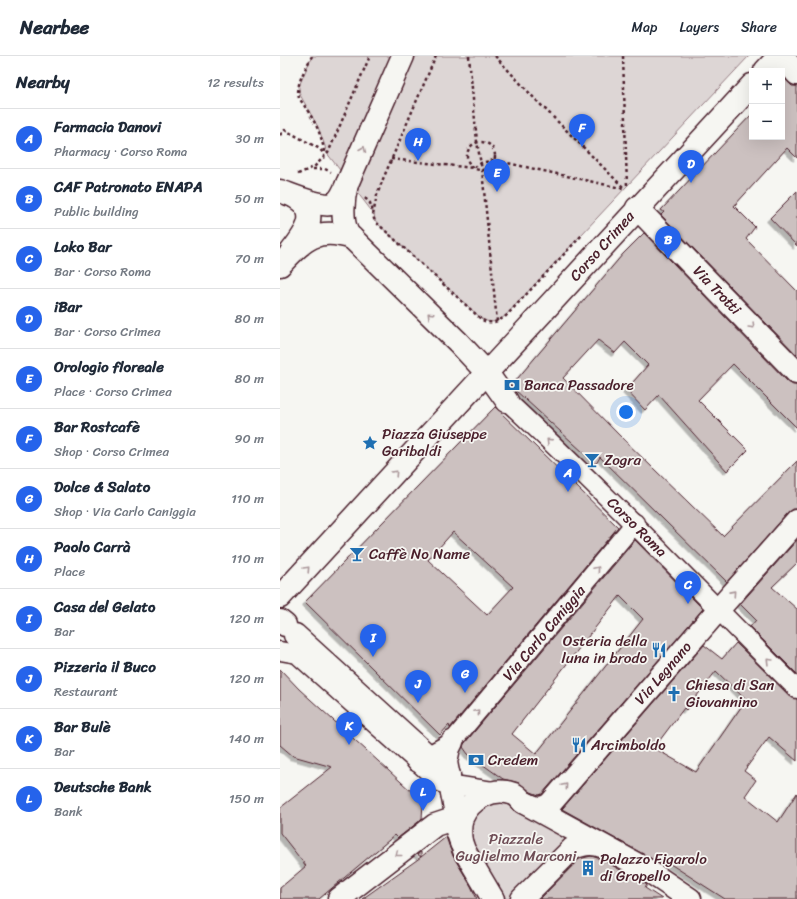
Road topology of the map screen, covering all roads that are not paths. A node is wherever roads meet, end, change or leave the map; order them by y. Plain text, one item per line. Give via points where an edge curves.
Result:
1 (402, 56) edge
2 (779, 56) edge
3 (782, 56) edge
4 (768, 68) edge
5 (797, 74) edge
6 (749, 87) edge
7 (347, 184) junction
8 (288, 194) edge
9 (637, 208) junction
10 (352, 238) junction
11 (282, 263) edge
12 (458, 342) junction
13 (515, 342) junction
14 (487, 373) junction
15 (797, 373) edge
16 (507, 401) joint
17 (797, 521) edge
18 (635, 524) junction
19 (280, 597) edge
20 (718, 610) junction
21 (287, 627) edge
22 (280, 651) edge
23 (797, 689) edge
24 (452, 742) junction
25 (422, 759) junction
26 (447, 781) junction
27 (499, 792) junction
28 (523, 802) junction
29 (457, 833) junction
30 (612, 850) junction
31 (339, 899) edge
32 (493, 899) edge
33 (522, 899) edge
34 (690, 899) edge

7 -> 1 street
2 - 4 street
3 - 5 street
6 - 9 street, Corso Crimea
7 - 8 street via 341,196 330,204 320,204
7 - 10 street via 344,198 345,221 346,230
8 - 11 street via 302,202 310,215 306,232
9 - 13 street, Corso Crimea
9 -> 15 street, Via Trotti
10 - 11 street via 331,233 314,236
12 -> 10 street
12 - 13 street via 492,353 501,351
12 - 14 street
13 - 14 street, Corso Crimea
14 - 16 street
19 -> 14 street, Corso Crimea
18 -> 16 street, Corso Roma
20 -> 17 street, Via Legnano
18 - 20 street, Corso Roma
24 -> 18 street, Via Carlo Caniggia
23 -> 20 street, Corso Roma
28 -> 20 street, Via Legnano via 539,808 550,804
21 - 25 street
22 - 25 street via 297,654
24 - 25 street, Via Carlo Caniggia
24 - 26 street via 446,758
25 - 26 street
26 - 27 street
26 - 29 street
27 - 28 street via 515,794
27 - 29 street via 483,795 474,802 466,811
28 - 30 street
29 -> 31 street via 447,822 435,825
29 - 32 street via 468,858
30 - 33 street via 593,844 583,844 575,848
30 - 34 street

